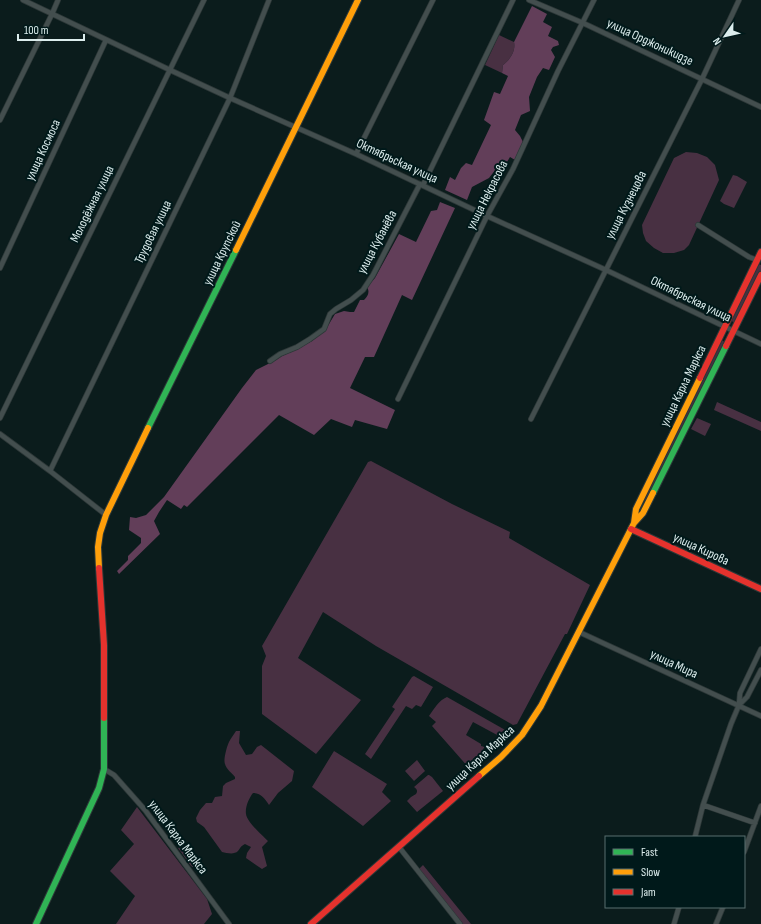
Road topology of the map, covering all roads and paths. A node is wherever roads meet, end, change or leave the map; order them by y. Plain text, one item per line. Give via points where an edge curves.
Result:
1 (23, 0) edge
2 (58, 0) edge
3 (204, 0) edge
4 (269, 0) edge
5 (358, 0) edge
6 (433, 0) edge
7 (513, 0) edge
8 (529, 0) edge
9 (594, 0) edge
10 (739, 0) edge
11 (52, 14) junction
12 (582, 23) junction
13 (106, 40) junction
14 (170, 70) junction
15 (702, 79) junction
16 (230, 98) junction
17 (761, 106) edge
18 (0, 120) edge
19 (296, 127) junction
20 (356, 154) junction
21 (421, 185) junction
22 (487, 216) junction
23 (698, 225) dead end
24 (761, 252) edge
25 (759, 261) edge
26 (0, 268) edge
27 (606, 270) junction
28 (761, 275) edge
29 (725, 327) junction
30 (733, 331) junction
31 (761, 344) edge
32 (270, 361) dead end
33 (398, 399) dead end
34 (0, 418) edge
35 (531, 419) dead end
36 (0, 434) edge
37 (50, 471) junction
38 (106, 515) junction
39 (633, 526) junction
40 (761, 589) edge
41 (578, 632) junction
42 (761, 650) edge
43 (761, 670) edge
44 (739, 706) junction
45 (761, 716) edge
46 (104, 770) junction
47 (703, 805) junction
48 (761, 806) edge
49 (755, 823) junction
50 (695, 836) edge
51 (399, 847) junction
52 (745, 849) edge
53 (679, 908) edge
54 (723, 908) edge
55 (36, 924) edge
56 (228, 924) edge
57 (310, 924) edge
58 (460, 924) edge
59 (674, 924) edge
60 (716, 924) edge

1 - 11 street, Октябрьская улица
2 - 11 street
3 - 14 street, Молодёжная улица
4 - 16 street, Трудовая улица
5 - 19 main road, улица Крупской
6 - 20 street
7 - 21 street, улица Кубанёва
8 - 12 street, улица Орджоникидзе
9 - 12 street, улица Некрасова
10 - 15 street, улица Кузнецова
11 - 13 street, Октябрьская улица
11 - 18 street
12 - 15 street, улица Орджоникидзе
12 - 22 street, улица Некрасова via 513,169
13 - 14 street, Октябрьская улица
13 - 26 street, улица Космоса
14 - 16 street, Октябрьская улица
14 - 34 street, Молодёжная улица
15 - 17 street, улица Орджоникидзе
15 - 27 street, улица Кузнецова
16 - 19 street, Октябрьская улица
16 - 37 street, Трудовая улица
19 - 20 street, Октябрьская улица
19 - 38 main road, улица Крупской
20 - 21 street, Октябрьская улица
21 - 22 street, Октябрьская улица
21 - 32 street, улица Кубанёва via 363,290 336,308 330,314 324,329
22 - 27 street, Октябрьская улица
22 - 33 street, улица Некрасова
23 - 25 street
24 - 25 main road, улица Карла Маркса
25 - 29 main road, улица Карла Маркса
27 - 29 street, Октябрьская улица
27 - 35 street, улица Кузнецова
28 - 30 main road, улица Карла Маркса
29 - 30 street, Октябрьская улица
29 - 39 main road, улица Карла Маркса via 636,509
30 - 31 street, Октябрьская улица
30 - 39 main road, улица Карла Маркса via 643,513
36 - 37 street
37 - 38 street
38 - 46 main road, улица Крупской via 98,547 104,646
39 - 40 main road, улица Кирова
39 - 41 main road, улица Карла Маркса
41 - 44 street, улица Мира
41 - 51 main road, улица Карла Маркса via 541,706 522,735 501,757
42 - 44 street via 740,693
43 - 44 street via 747,697
44 - 45 street, улица Мира
44 - 47 street
46 - 55 main road, улица Крупской via 99,788
46 - 56 street, улица Карла Маркса via 114,775 145,810
47 - 49 street
47 - 50 street
48 - 49 street
49 - 52 street
51 - 57 main road, улица Карла Маркса
51 - 58 street
53 - 59 street
54 - 60 street

